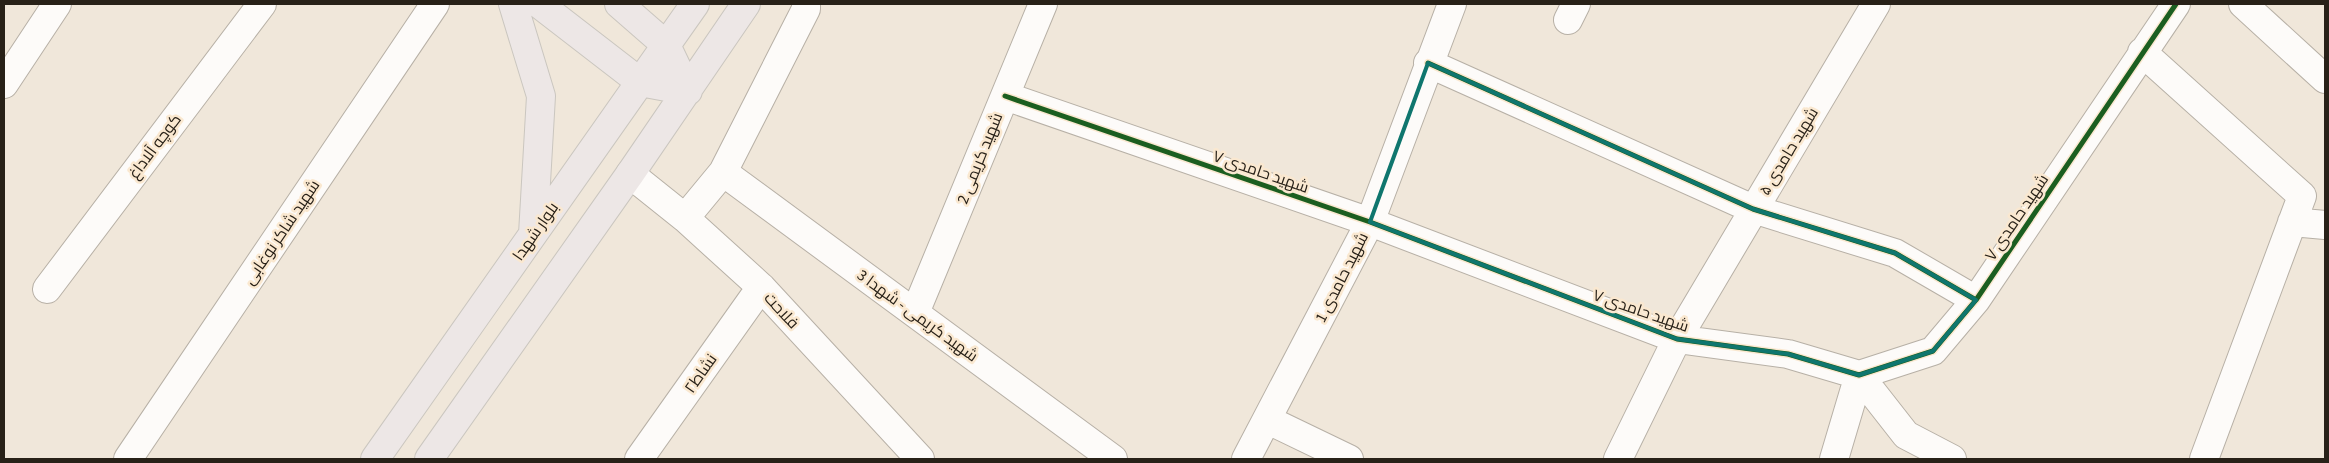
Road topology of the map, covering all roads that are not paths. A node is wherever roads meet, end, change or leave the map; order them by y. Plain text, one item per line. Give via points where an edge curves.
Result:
1 (57, 4) edge
2 (262, 4) edge
3 (435, 4) edge
4 (513, 4) edge
5 (539, 4) edge
6 (619, 4) edge
7 (695, 4) edge
8 (746, 4) edge
9 (806, 4) edge
10 (1043, 4) edge
11 (1452, 4) edge
12 (1876, 4) edge
13 (2176, 4) edge
14 (2243, 4) edge
15 (666, 45) junction
16 (2142, 52) junction
17 (1428, 63) junction
18 (2325, 79) edge
19 (640, 82) junction
20 (4, 84) edge
21 (688, 91) junction
22 (1005, 96) junction
23 (723, 172) junction
24 (630, 174) junction
25 (1754, 209) junction
26 (686, 218) junction
27 (1370, 222) junction
28 (2292, 222) junction
29 (2325, 224) edge
30 (533, 234) junction
31 (761, 287) junction
32 (47, 289) dead end
33 (1976, 300) junction
34 (915, 313) junction
35 (1677, 339) junction
36 (1859, 375) junction
37 (1268, 420) junction
38 (1946, 458) edge
39 (128, 459) edge
40 (375, 459) edge
41 (429, 459) edge
42 (639, 459) edge
43 (920, 459) edge
44 (1113, 459) edge
45 (1246, 459) edge
46 (1349, 459) edge
47 (1618, 459) edge
48 (1834, 459) edge
49 (2204, 459) edge

1 - 20 street
2 - 32 street, کوچه آلاداغ
3 - 39 street, شهید شاکر نوغابی
4 - 30 main road via 540,96
5 - 19 main road
6 - 15 main road
7 - 15 main road, بلوار شهدا
8 - 21 main road
9 - 23 street
10 - 22 street, شهيد کريمی 2
11 - 17 street, شهيد حامدی 1
12 - 25 street, شهید حامدی ۵
13 - 16 street, شهید حامدی ۷
14 - 18 street
15 - 19 main road, بلوار شهدا
15 - 21 main road
16 - 28 street via 2302,196
16 - 33 street, شهید حامدی ۷
17 - 25 street
17 - 27 street, شهيد حامدی 1
19 - 21 main road
19 - 30 main road, بلوار شهدا
21 - 24 main road
22 - 27 street, شهید حامدی ۷
22 - 34 street, شهيد کريمی 2
23 - 26 street
23 - 34 street, شهيد کريمی - شهدا 3
24 - 26 street, فلاحت
24 - 41 main road
25 - 33 street via 1895,254
25 - 35 street, شهید حامدی ۵
26 - 31 street, فلاحت
27 - 35 street, شهید حامدی ۷
27 - 37 street, شهيد حامدی 1
28 - 29 street
28 - 49 street
30 - 40 main road, بلوار شهدا
31 - 42 street, نشاط۲
31 - 43 street, فلاحت
33 - 36 street, شهید حامدی ۷ via 1933,351
34 - 44 street, شهيد کريمی - شهدا 3
35 - 36 street, شهید حامدی ۷ via 1788,354
35 - 47 street, شهید حامدی ۵
36 - 38 street via 1906,435
36 - 48 street
37 - 45 street, شهيد حامدی 1
37 - 46 street

